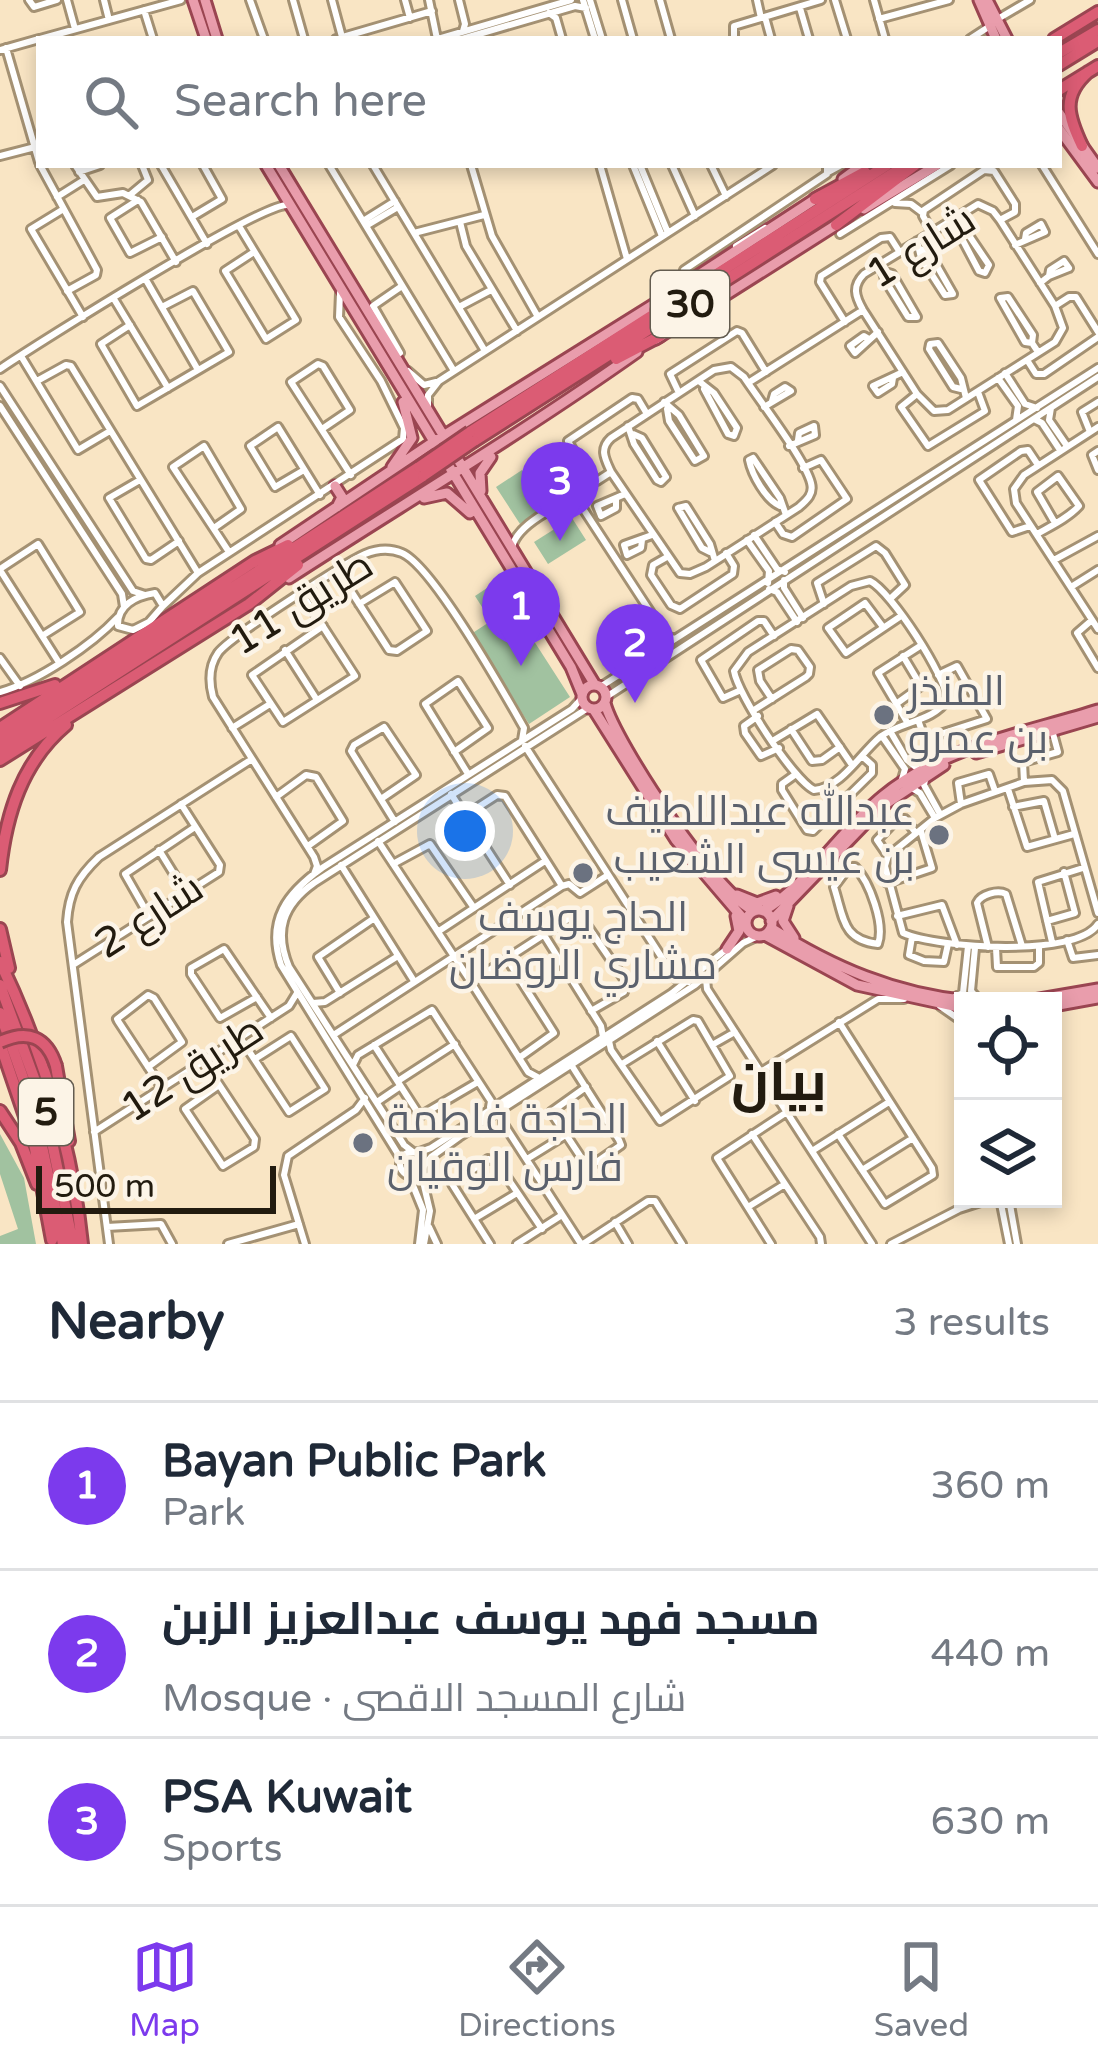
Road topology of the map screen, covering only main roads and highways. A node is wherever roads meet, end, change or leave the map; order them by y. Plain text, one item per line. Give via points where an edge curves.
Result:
1 (189, 0) edge
2 (983, 0) edge
3 (206, 5) edge
4 (1098, 12) edge
5 (993, 23) junction
6 (1098, 30) edge
7 (205, 36) edge
8 (219, 36) edge
9 (995, 36) edge
10 (1004, 36) edge
11 (1059, 36) edge
12 (1098, 40) edge
13 (1062, 51) edge
14 (1062, 63) edge
15 (1093, 69) edge
16 (1062, 88) edge
17 (1062, 119) edge
18 (1062, 135) edge
19 (1078, 148) junction
20 (268, 168) edge
21 (281, 168) edge
22 (858, 168) edge
23 (877, 168) edge
24 (878, 168) edge
25 (901, 168) edge
26 (911, 168) edge
27 (933, 168) edge
28 (1098, 168) edge
29 (1098, 182) edge
30 (815, 199) junction
31 (838, 230) junction
32 (335, 269) junction
33 (689, 274) junction
34 (660, 336) junction
35 (611, 344) junction
36 (393, 375) junction
37 (580, 375) junction
38 (471, 431) junction
39 (443, 436) junction
40 (510, 436) junction
41 (434, 447) junction
42 (485, 455) junction
43 (417, 467) junction
44 (458, 470) junction
45 (374, 484) junction
46 (335, 486) road end
47 (421, 494) junction
48 (337, 507) junction
49 (397, 510) junction
50 (493, 518) junction
51 (337, 526) junction
52 (496, 544) junction
53 (255, 562) junction
54 (249, 604) junction
55 (75, 678) junction
56 (602, 693) junction
57 (96, 700) junction
58 (587, 702) junction
59 (0, 703) edge
60 (1098, 713) edge
61 (2, 729) edge
62 (998, 743) junction
63 (0, 756) edge
64 (924, 772) junction
65 (903, 785) junction
66 (845, 837) junction
67 (0, 870) edge
68 (703, 875) junction
69 (811, 877) junction
70 (795, 883) junction
71 (727, 890) junction
72 (759, 911) junction
73 (747, 925) junction
74 (0, 929) edge
75 (766, 930) junction
76 (727, 949) road end
77 (823, 959) junction
78 (0, 962) edge
79 (836, 970) junction
80 (0, 985) edge
81 (1073, 994) junction
82 (1098, 994) edge
83 (1062, 996) edge
84 (18, 1000) junction
85 (954, 1000) edge
86 (1062, 1003) edge
87 (1062, 1003) edge
88 (954, 1007) edge
89 (0, 1013) edge
90 (15, 1019) junction
91 (0, 1042) edge
92 (49, 1090) junction
93 (0, 1111) edge
94 (70, 1162) junction
95 (56, 1243) edge
96 (78, 1244) edge

1 - 7 main road
2 - 5 main road
3 - 8 main road
4 - 11 highway
5 - 9 main road
5 - 10 main road
6 - 13 highway
12 - 14 highway
15 - 16 highway
15 - 19 highway via 1068,104
17 - 19 main road
18 - 19 main road
19 - 28 main road
19 - 29 main road
20 - 32 main road via 339,278
21 - 32 main road
22 - 30 main road
23 - 30 highway
24 - 35 highway, 30
25 - 37 highway, 30
26 - 31 highway
27 - 31 main road
30 - 33 main road via 732,256
31 - 34 main road
32 - 36 main road
32 - 39 main road via 376,321
33 - 35 highway
33 - 38 main road
34 - 37 highway
34 - 40 main road
35 - 38 highway, 30
36 - 41 main road
36 - 45 main road via 412,438
37 - 38 highway, 30
38 - 39 main road
38 - 42 main road via 461,434 461,446
38 - 43 highway, 30, bridge
39 - 41 main road
39 - 44 main road
40 - 42 main road
40 - 50 main road via 480,475
41 - 43 main road
41 - 44 main road
42 - 44 main road
43 - 45 main road
43 - 47 main road via 425,457 435,468
43 - 51 highway, 30
44 - 47 main road
44 - 50 main road
44 - 52 main road
45 - 48 main road
46 - 48 main road
47 - 49 main road
48 - 53 main road
49 - 52 main road via 447,493
49 - 54 main road
50 - 56 main road
51 - 53 highway
51 - 54 highway
51 - 61 highway, 30
51 - 63 highway, 30
52 - 58 main road
53 - 55 highway
54 - 57 highway
55 - 59 highway
55 - 61 highway
56 - 58 main road
56 - 58 main road
56 - 71 main road via 681,832
57 - 63 highway
57 - 67 highway via 50,738 27,770
58 - 68 main road
60 - 62 main road
60 - 62 main road
62 - 64 main road
62 - 64 main road
64 - 65 main road
65 - 66 main road
65 - 66 main road
66 - 69 main road
66 - 70 main road
68 - 73 main road
68 - 76 main road via 740,922
69 - 75 main road
69 - 77 main road via 783,921
70 - 71 main road via 757,903
70 - 72 main road
71 - 72 main road
72 - 73 main road
72 - 75 main road
73 - 75 main road
74 - 84 highway
75 - 77 main road
75 - 79 main road
77 - 79 main road
78 - 84 highway
79 - 85 main road
79 - 88 main road via 857,985
80 - 90 highway, 5
81 - 82 main road
81 - 83 main road
81 - 87 main road
82 - 86 main road
84 - 92 highway
89 - 95 highway, 5 via 34,1109
90 - 92 highway
90 - 96 highway, 5
91 - 94 highway, bridge via 18,1035 50,1048
91 - 95 highway
92 - 94 highway
93 - 95 highway via 30,1165
94 - 96 highway

